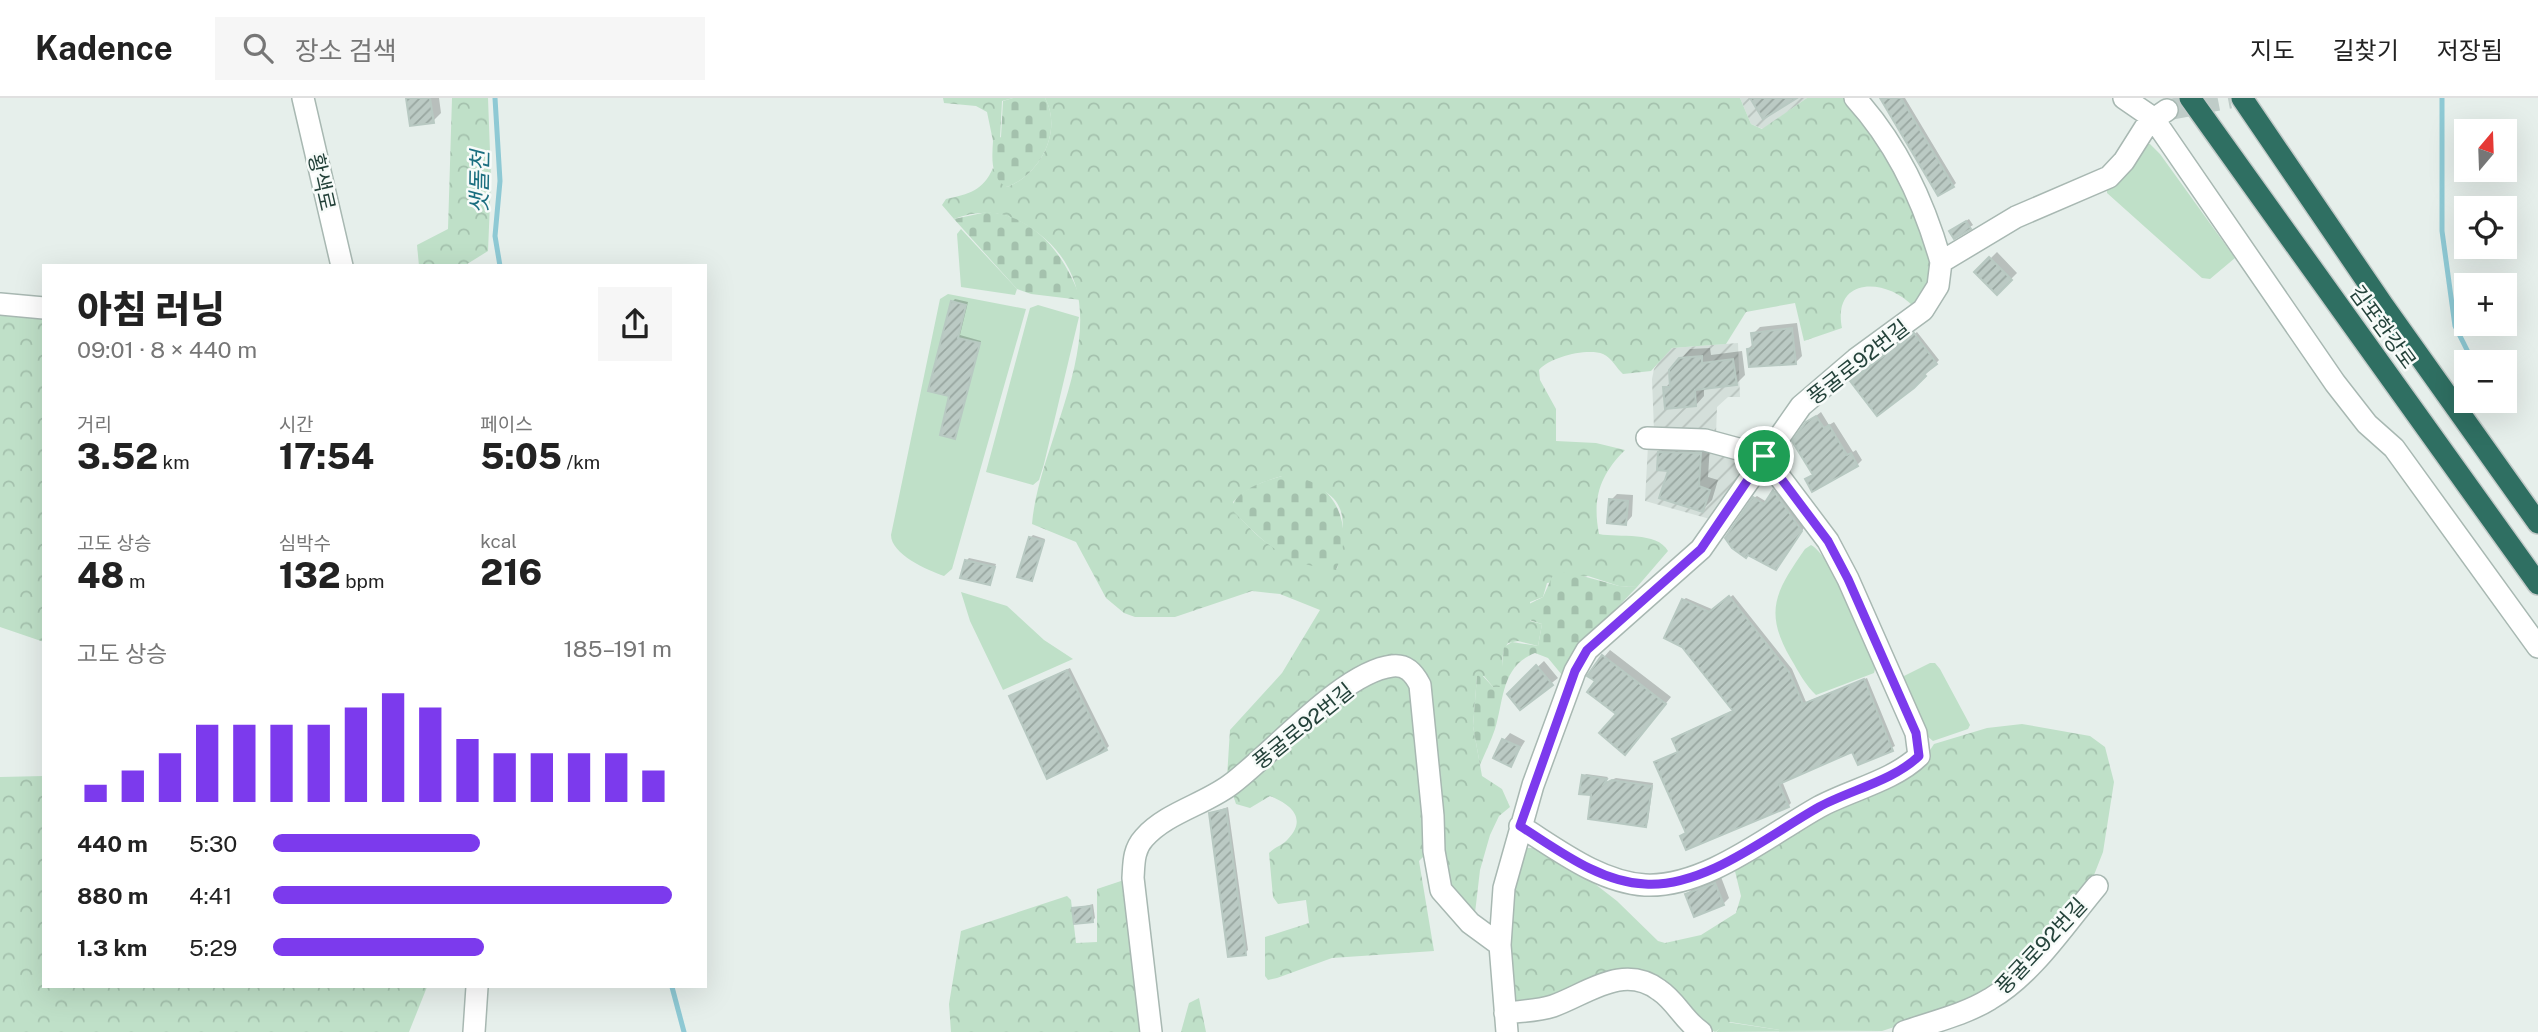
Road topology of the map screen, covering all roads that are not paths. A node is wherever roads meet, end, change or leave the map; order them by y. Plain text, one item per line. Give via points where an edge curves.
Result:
1 (303, 98) edge
2 (1855, 98) edge
3 (2124, 98) edge
4 (2190, 98) edge
5 (2242, 98) edge
6 (2160, 114) junction
7 (1941, 262) junction
8 (342, 264) edge
9 (0, 304) edge
10 (42, 308) edge
11 (1647, 438) dead end
12 (1764, 456) junction
13 (2538, 523) edge
14 (2538, 584) edge
15 (2538, 647) edge
16 (1520, 826) junction
17 (2097, 886) dead end
18 (1500, 945) junction
19 (477, 988) edge
20 (1506, 1022) edge
21 (474, 1032) edge
22 (1151, 1032) edge
23 (1701, 1032) edge
24 (1904, 1032) edge

1 - 8 street, 황색로
2 - 7 street via 1903,167
3 - 6 street
4 - 14 highway, 김포한강로
5 - 13 highway, 김포한강로
6 - 7 street via 2109,177 2016,217
6 - 15 street via 2335,383 2367,424 2394,448
7 - 12 street, 풍굴로92번길 via 1938,286 1923,310 1816,391
9 - 10 street
11 - 12 street via 1705,440
12 - 16 street, 풍굴로92번길 via 1701,549 1587,650 1575,671
12 - 16 street via 1808,511 1848,579 1916,733 1919,756 1708,872 1666,883 1645,884 1603,873
16 - 18 street, 풍굴로92번길 via 1504,888
17 - 24 street, 풍굴로92번길 via 2031,964 1999,993
18 - 20 street, 풍굴로92번길
18 - 22 street, 풍굴로92번길 via 1470,923 1441,890 1420,685 1415,675 1394,665 1330,698 1227,787 1142,840 1133,878
19 - 21 street
20 - 23 street, 풍굴로92번길 via 1595,985 1629,980 1660,990

